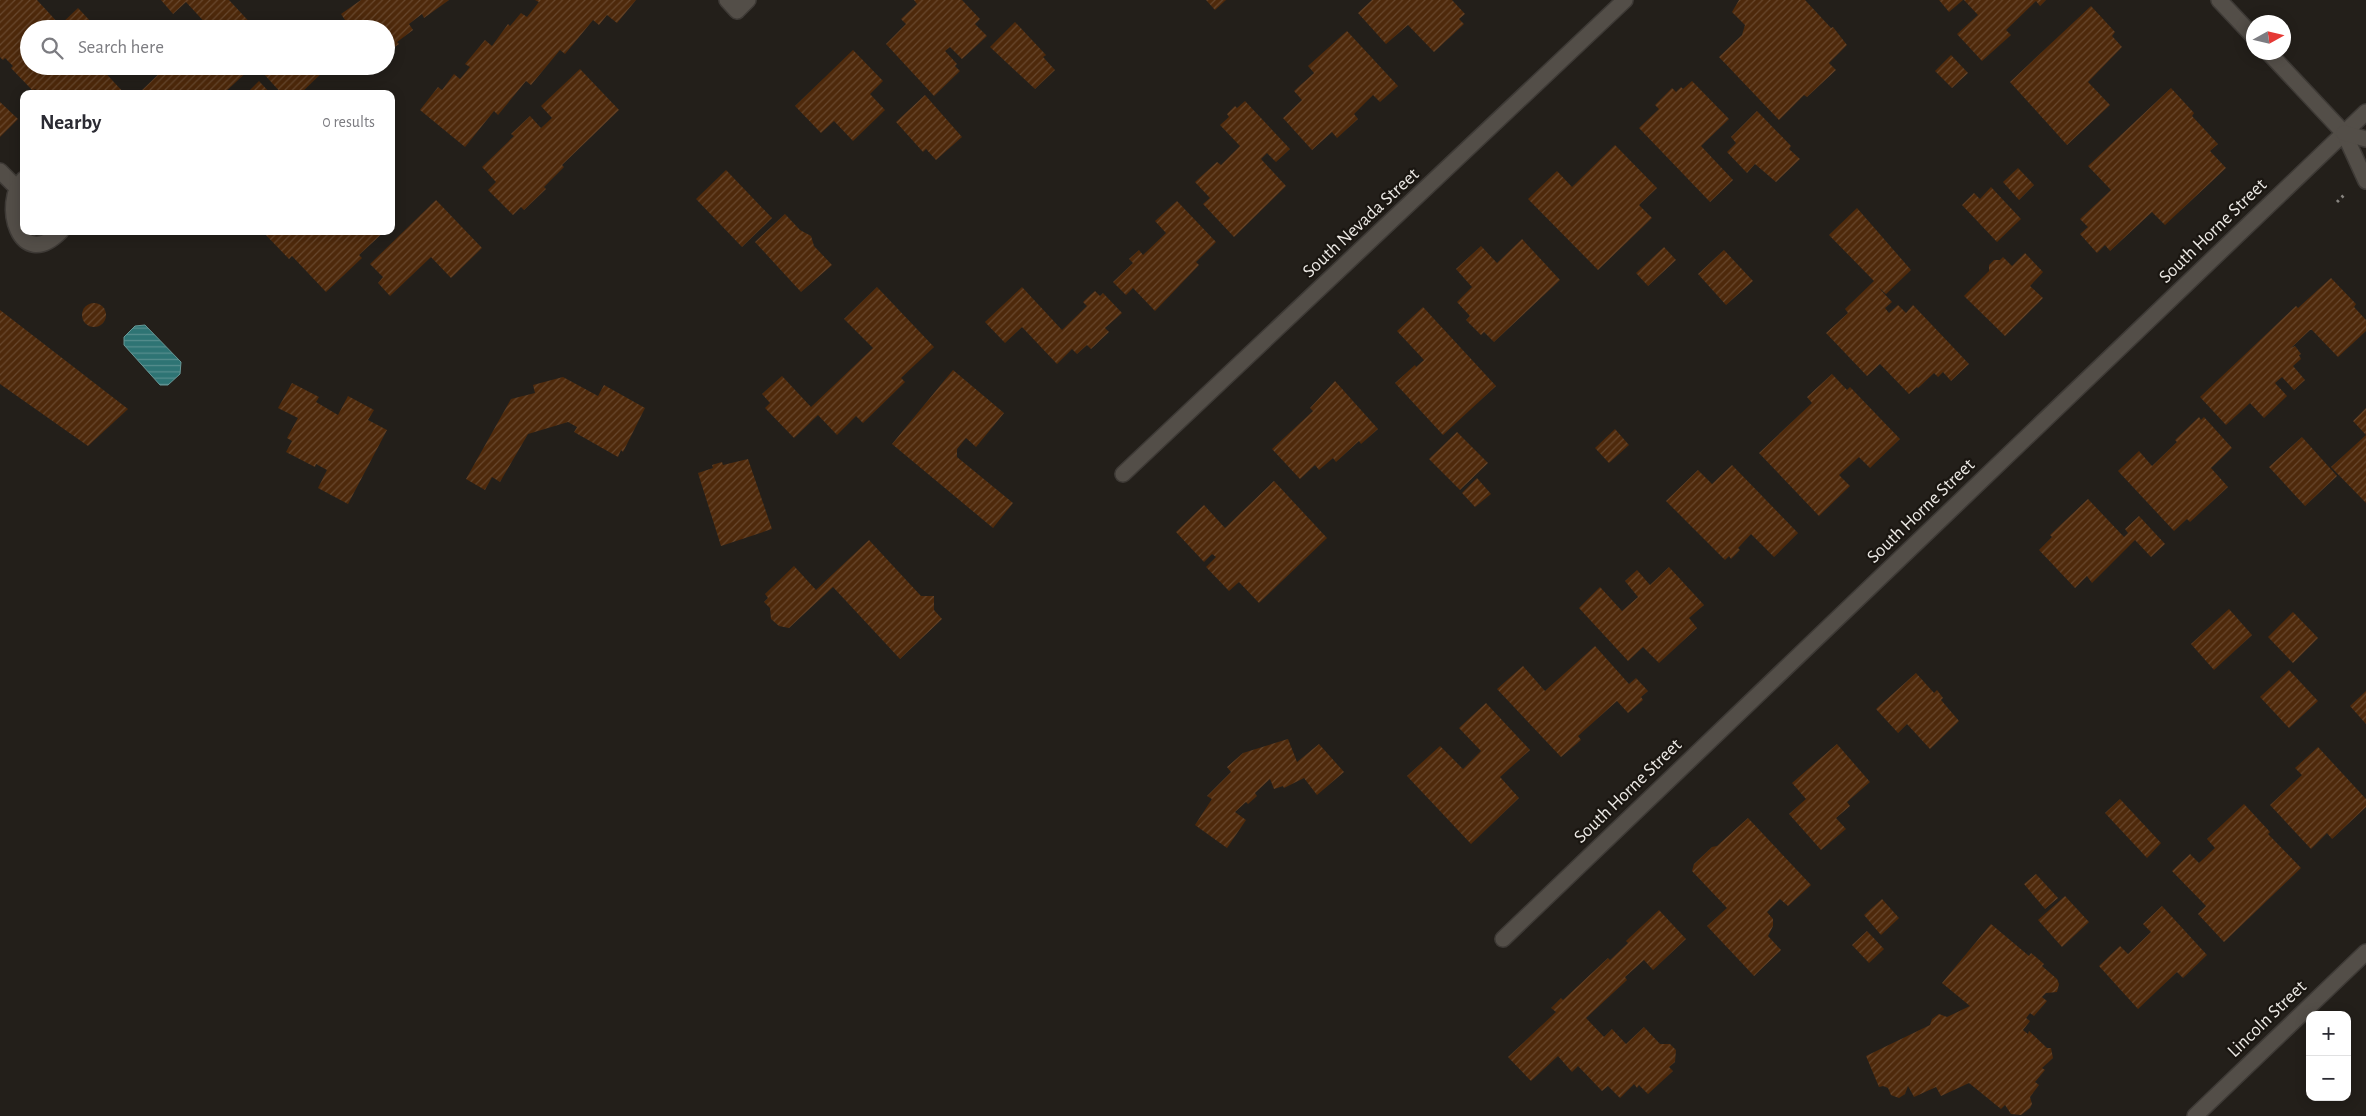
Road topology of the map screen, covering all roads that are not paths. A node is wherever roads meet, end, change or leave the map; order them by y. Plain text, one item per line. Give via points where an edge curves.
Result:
1 (748, 0) edge
2 (1625, 0) edge
3 (2219, 0) edge
4 (732, 5) edge
5 (2246, 29) edge
6 (2276, 60) edge
7 (2366, 112) edge
8 (2344, 133) junction
9 (2366, 140) edge
10 (0, 171) edge
11 (2366, 181) edge
12 (18, 182) edge
13 (58, 235) edge
14 (1124, 474) dead end
15 (1503, 939) dead end
16 (2366, 952) edge
17 (2195, 1116) edge

1 - 4 street
2 - 14 street, South Nevada Street
3 - 5 street
6 - 8 street
7 - 8 street, South Horne Street
8 - 9 street
8 - 11 street
8 - 15 street, South Horne Street
10 - 12 street
12 - 13 street via 3,198 0,215 3,226 20,242 32,245 43,244
16 - 17 street, Lincoln Street

